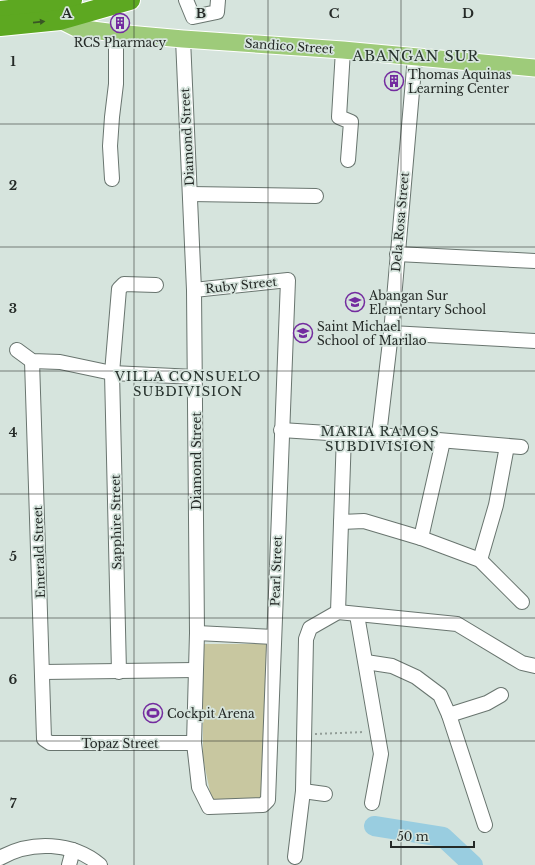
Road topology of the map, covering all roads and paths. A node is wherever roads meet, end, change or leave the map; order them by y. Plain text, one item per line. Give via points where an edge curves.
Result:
1 (130, 0) edge
2 (186, 0) edge
3 (218, 0) edge
4 (105, 4) edge
5 (62, 8) edge
6 (0, 11) edge
7 (0, 26) edge
8 (116, 33) junction
9 (183, 39) junction
10 (343, 50) junction
11 (415, 57) junction
12 (535, 68) edge
13 (348, 160) dead end
14 (112, 179) dead end
15 (190, 194) junction
16 (316, 196) dead end
17 (397, 254) junction
18 (535, 260) edge
19 (288, 280) joint
20 (156, 285) dead end
21 (194, 290) junction
22 (391, 333) junction
23 (535, 341) edge
24 (17, 350) dead end
25 (32, 361) junction
26 (112, 373) junction
27 (195, 377) junction
28 (281, 430) junction
29 (344, 434) junction
30 (379, 435) junction
31 (443, 441) junction
32 (507, 446) junction
33 (521, 447) dead end
34 (341, 522) junction
35 (421, 538) junction
36 (480, 560) junction
37 (522, 602) dead end
38 (338, 612) junction
39 (357, 616) junction
40 (197, 633) junction
41 (274, 637) junction
42 (366, 662) junction
43 (535, 666) edge
44 (196, 670) junction
45 (43, 672) junction
46 (119, 672) junction
47 (501, 695) dead end
48 (449, 715) junction
49 (376, 731) junction
50 (305, 734) junction
51 (46, 742) joint
52 (194, 743) junction
53 (303, 791) junction
54 (325, 794) dead end
55 (372, 803) dead end
56 (209, 807) joint
57 (485, 825) dead end
58 (73, 850) junction
59 (295, 857) dead end
60 (0, 858) edge
61 (69, 865) edge
62 (100, 865) edge

1 - 4 highway
2 - 3 street via 193,17 217,12
4 - 5 highway
5 - 6 highway
7 -> 5 highway
5 - 8 main road, Sandico Street via 76,28
8 - 9 main road, Sandico Street
8 - 14 street via 116,84 110,146
9 - 10 main road, Sandico Street
9 - 15 street, Diamond Street
10 - 11 main road, Sandico Street
10 - 13 street via 338,117 351,122
11 - 12 main road, Sandico Street
11 - 17 street, Dela Rosa Street
15 - 16 street
15 - 21 street, Diamond Street
17 - 18 street
17 - 22 street, Dela Rosa Street
19 - 21 street, Ruby Street
19 - 28 street, Pearl Street
20 - 26 street, Sapphire Street via 121,286
21 - 27 street, Diamond Street
22 - 23 street
22 - 30 street, Dela Rosa Street
24 - 25 street
25 - 26 street via 60,362
25 - 45 street, Emerald Street
26 - 27 street
26 - 46 street, Sapphire Street
27 - 40 street, Diamond Street
28 - 29 street
28 - 41 street, Pearl Street
29 - 30 street
29 - 34 street
30 - 31 street
31 - 32 street
31 - 35 street
32 - 33 street
32 - 36 street via 496,504
34 - 35 street via 364,521
34 - 38 street
35 - 36 street
36 - 37 street
38 - 39 street
38 - 50 street via 314,625 307,633
39 - 42 street
39 - 43 street via 457,624 522,663
40 - 41 street
40 - 44 street, Diamond Street
41 - 56 street, Pearl Street via 267,803
42 - 48 street via 392,666 416,677 440,694
42 - 49 street
44 - 46 street
44 - 52 street, Diamond Street
45 - 46 street
45 - 51 street, Emerald Street via 43,736
47 - 48 street
48 - 57 street
49 - 50 path
49 - 55 street via 381,754
50 - 53 street
51 - 52 street, Topaz Street
52 - 56 street, Diamond Street via 199,787
53 - 54 street
53 - 59 street
58 - 60 street via 46,845 13,850
58 - 61 street
58 - 62 street

